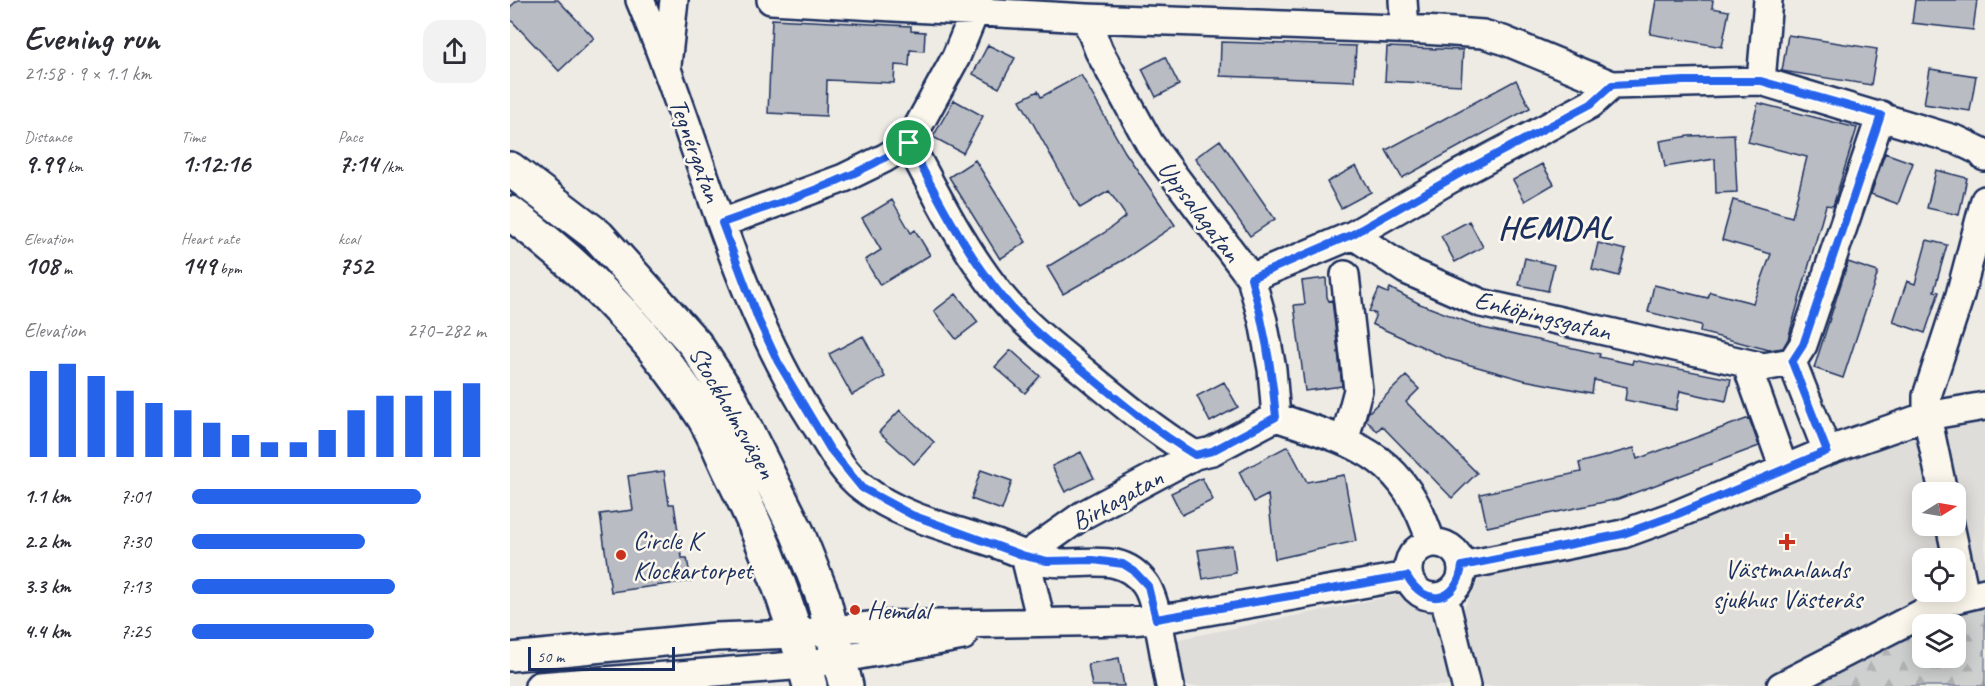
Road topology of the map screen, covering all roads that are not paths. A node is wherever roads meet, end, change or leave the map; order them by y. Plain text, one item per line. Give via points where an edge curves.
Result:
1 (640, 0) edge
2 (674, 0) edge
3 (771, 0) edge
4 (1403, 0) edge
5 (1768, 0) edge
6 (975, 11) junction
7 (1086, 18) junction
8 (1406, 29) junction
9 (667, 69) junction
10 (1761, 81) junction
11 (1612, 85) junction
12 (1881, 115) junction
13 (909, 143) junction
14 (1983, 145) edge
15 (510, 169) edge
16 (1985, 200) edge
17 (510, 213) edge
18 (722, 223) junction
19 (1353, 234) junction
20 (1345, 274) dead end
21 (1251, 278) junction
22 (1792, 362) junction
23 (1746, 363) junction
24 (1985, 406) edge
25 (1927, 416) junction
26 (1276, 417) junction
27 (1345, 439) junction
28 (1827, 451) junction
29 (1195, 455) junction
30 (1784, 469) junction
31 (1941, 482) edge
32 (1954, 536) edge
33 (1431, 542) junction
34 (1025, 556) junction
35 (1462, 566) junction
36 (1407, 576) junction
37 (1975, 594) edge
38 (1444, 596) junction
39 (1156, 619) junction
40 (1041, 621) junction
41 (796, 634) junction
42 (550, 652) junction
43 (510, 657) edge
44 (838, 658) edge
45 (807, 675) edge
46 (550, 685) edge
47 (1170, 686) edge
48 (1466, 686) edge
49 (1781, 686) edge

1 - 9 street, Tegnérgatan
2 - 9 street
3 - 6 street
4 - 8 street
5 - 10 street
6 - 7 street
6 - 13 street via 956,57
7 - 8 street
7 - 21 street, Uppsalagatan via 1099,51 1150,144
8 - 11 street via 1493,37
9 - 18 street, Tegnérgatan
10 - 11 street
10 - 12 street
11 - 19 street via 1591,104
12 - 14 street
12 - 22 street via 1803,345
13 - 18 street via 844,178
13 - 29 street via 943,207 1001,295 1110,393
15 - 44 main road, Stockholmsvägen via 598,236 695,344 734,405 798,532 823,597
16 - 25 street via 1967,273 1928,396
17 - 41 main road, Stockholmsvägen via 544,238 607,296 661,357 704,418 771,558
18 - 34 street, Tegnérgatan via 778,362 848,474 862,488 895,508
19 - 21 street
19 - 23 street, Enköpingsgatan via 1406,270 1481,303
20 - 27 street via 1358,390
21 - 26 street, Uppsalagatan via 1272,369
22 - 23 street, Enköpingsgatan via 1763,367
22 - 28 street
23 - 30 street
24 - 25 street
25 - 28 street
25 - 31 street
26 - 27 street
26 - 29 street, Birkagatan via 1212,451
27 - 33 street via 1388,467 1404,485
28 - 30 street
29 - 34 street, Birkagatan via 1083,515
30 - 35 street via 1623,534
32 - 37 street
33 - 35 street via 1445,543 1460,558
33 - 36 street via 1410,556
34 - 39 street, Tegnérgatan via 1047,561 1123,564 1148,586
34 - 40 street
35 - 38 street via 1457,587
36 - 38 street via 1424,596
36 - 39 street
37 - 49 street via 1944,602
38 - 48 street
39 - 40 street
39 - 47 street, Tegnérgatan
40 - 44 street via 933,623
41 - 42 street
41 - 44 street
41 - 45 main road, Stockholmsvägen
42 - 43 street
42 - 46 street
44 - 45 street
45 - 46 street via 718,673

